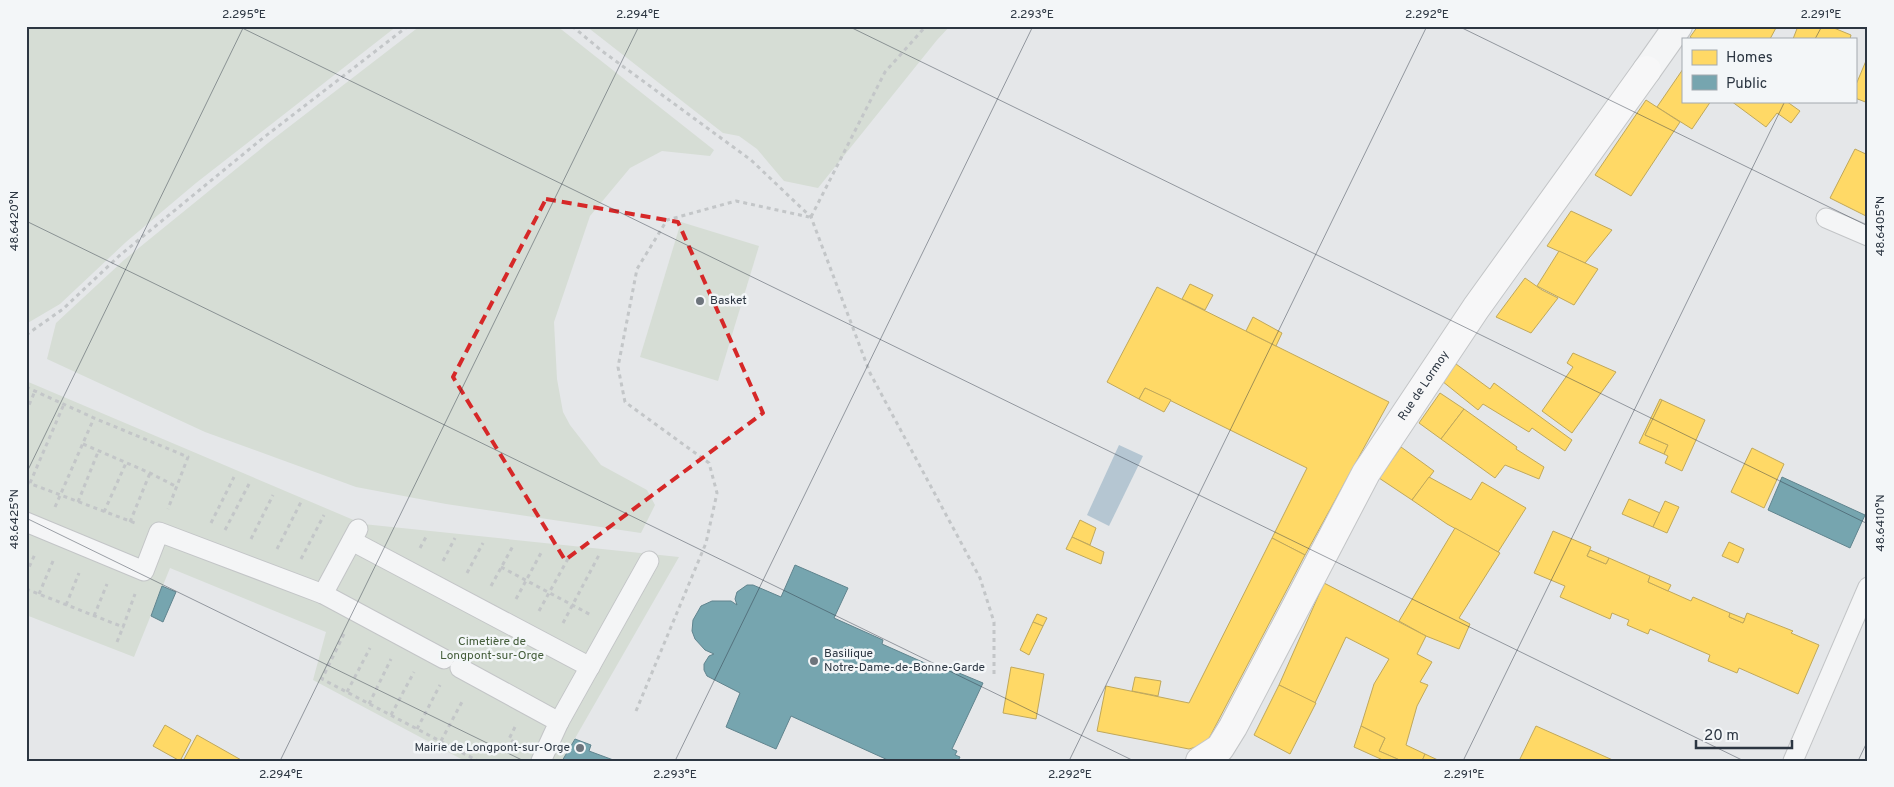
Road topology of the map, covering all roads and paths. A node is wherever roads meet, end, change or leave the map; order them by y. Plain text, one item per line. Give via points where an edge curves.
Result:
1 (408, 26) edge
2 (572, 26) edge
3 (926, 26) edge
4 (1678, 26) edge
5 (811, 217) junction
6 (1826, 218) dead end
7 (1868, 236) edge
8 (26, 335) edge
9 (26, 387) edge
10 (35, 391) junction
11 (64, 404) junction
12 (26, 412) edge
13 (94, 418) junction
14 (83, 444) junction
15 (98, 452) junction
16 (126, 463) junction
17 (150, 473) junction
18 (28, 483) edge
19 (249, 484) dead end
20 (177, 487) junction
21 (273, 494) dead end
22 (60, 496) junction
23 (78, 502) junction
24 (301, 502) dead end
25 (104, 512) junction
26 (324, 515) dead end
27 (26, 522) edge
28 (130, 522) junction
29 (46, 530) junction
30 (159, 532) junction
31 (63, 537) junction
32 (221, 538) dead end
33 (251, 539) dead end
34 (90, 548) junction
35 (276, 551) dead end
36 (599, 554) dead end
37 (117, 560) junction
38 (649, 561) dead end
39 (501, 567) dead end
40 (144, 571) junction
41 (26, 574) edge
42 (289, 581) junction
43 (1868, 587) edge
44 (26, 589) edge
45 (39, 594) junction
46 (323, 594) junction
47 (66, 604) junction
48 (572, 605) junction
49 (355, 611) junction
50 (94, 616) junction
51 (381, 626) junction
52 (613, 626) junction
53 (123, 627) junction
54 (117, 642) dead end
55 (550, 646) junction
56 (450, 666) junction
57 (590, 667) junction
58 (994, 677) dead end
59 (347, 692) junction
60 (636, 711) dead end
61 (559, 722) junction
62 (417, 729) junction
63 (542, 760) edge
64 (478, 761) edge
65 (1200, 761) edge
66 (1793, 761) edge

1 - 8 path via 248,150 119,256 63,310
2 - 5 path via 752,160
3 - 5 path via 885,72
4 - 65 street, Rue de Lormoy via 1476,308 1384,444 1366,472 1233,727 1220,748
5 - 58 path via 870,373 980,578 994,622
5 - 60 path via 736,201 667,220 638,269 618,367 625,402 709,463 717,493 706,542
6 - 7 lane
9 - 10 path
10 - 11 path
10 - 12 path
11 - 13 path
11 - 18 path
13 - 14 path
13 - 20 path via 188,457
14 - 15 path
14 - 22 path
15 - 16 path
15 - 23 path
16 - 17 path
16 - 25 path
17 - 20 path
17 - 28 path
18 - 22 path
19 - 32 path
20 - 30 path
21 - 33 path
22 - 23 path
22 - 29 path
23 - 25 path
24 - 35 path
25 - 28 path
26 - 42 path
27 - 29 lane
28 - 30 path
29 - 31 lane
29 - 41 path
30 - 40 lane
30 - 42 lane
31 - 34 lane
31 - 45 path
34 - 37 lane
34 - 47 path
36 - 48 path
37 - 40 lane
37 - 50 path
38 - 52 lane
39 - 48 path
40 - 53 path
42 - 46 lane
43 - 66 lane
44 - 45 path
45 - 47 path
46 - 49 lane
46 - 55 lane via 355,535
47 - 50 path
48 - 52 path
48 - 55 path
49 - 51 lane
49 - 59 path via 322,679
50 - 53 path
51 - 56 lane
51 - 59 path
52 - 57 lane
53 - 54 path
55 - 57 lane
56 - 61 lane
56 - 62 path
57 - 61 lane
59 - 62 path
61 - 63 lane
62 - 64 path

